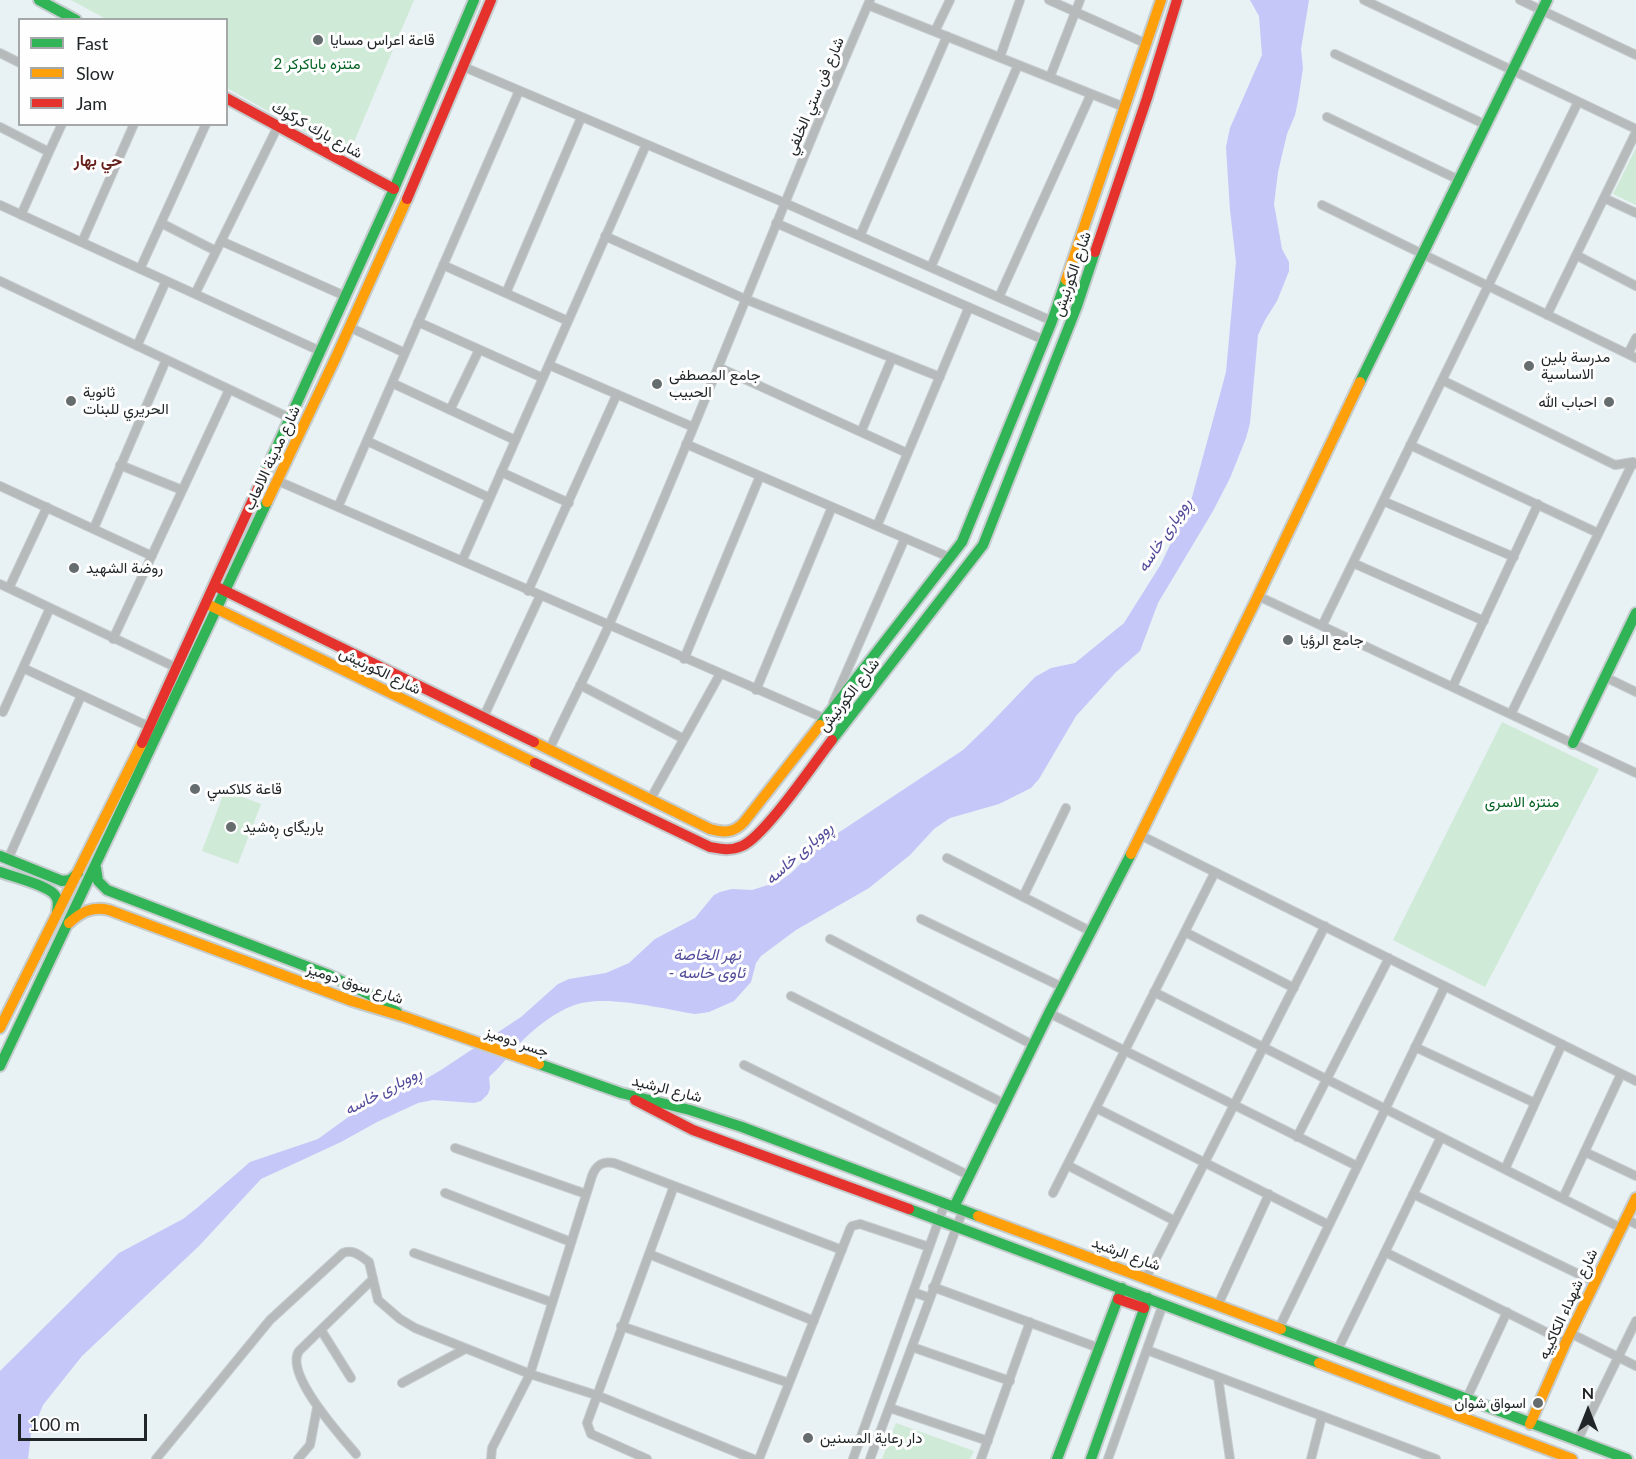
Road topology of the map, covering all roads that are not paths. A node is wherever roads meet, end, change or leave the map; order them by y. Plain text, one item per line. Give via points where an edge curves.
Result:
1 (39, 0) edge
2 (474, 0) edge
3 (950, 0) edge
4 (1020, 0) edge
5 (1049, 0) edge
6 (1080, 0) edge
7 (1161, 0) edge
8 (1177, 0) edge
9 (1364, 0) edge
10 (1520, 0) edge
11 (489, 1) edge
12 (869, 2) edge
13 (1545, 5) edge
14 (1075, 12) junction
15 (72, 18) edge
16 (936, 32) junction
17 (947, 36) junction
18 (1147, 44) junction
19 (0, 53) edge
20 (1335, 54) dead end
21 (1636, 55) edge
22 (1000, 57) junction
23 (18, 62) edge
24 (1018, 64) junction
25 (464, 67) junction
26 (1512, 70) junction
27 (1050, 77) junction
28 (519, 92) junction
29 (1091, 94) junction
30 (228, 99) edge
31 (1578, 102) junction
32 (1124, 107) junction
33 (1327, 117) dead end
34 (581, 118) junction
35 (1484, 124) junction
36 (61, 126) edge
37 (133, 126) edge
38 (205, 126) edge
39 (278, 126) junction
40 (0, 127) edge
41 (1636, 131) edge
42 (646, 144) junction
43 (49, 152) junction
44 (1458, 179) junction
45 (394, 189) junction
46 (1094, 195) junction
47 (1604, 198) junction
48 (1113, 200) junction
49 (785, 203) junction
50 (0, 205) edge
51 (1322, 206) dead end
52 (1636, 213) edge
53 (21, 215) junction
54 (161, 223) junction
55 (776, 223) junction
56 (605, 236) junction
57 (860, 236) junction
58 (221, 241) junction
59 (82, 242) junction
60 (367, 248) junction
61 (216, 251) junction
62 (382, 254) junction
63 (1420, 254) junction
64 (1576, 255) junction
65 (443, 265) junction
66 (931, 267) junction
67 (140, 269) junction
68 (0, 281) edge
69 (166, 281) junction
70 (1636, 285) edge
71 (1488, 286) junction
72 (506, 293) junction
73 (195, 294) junction
74 (345, 296) junction
75 (999, 297) junction
76 (745, 299) junction
77 (969, 307) junction
78 (1547, 315) junction
79 (568, 321) junction
80 (1052, 321) junction
81 (418, 322) junction
82 (349, 327) junction
83 (1636, 338) edge
84 (1044, 340) junction
85 (137, 346) junction
86 (479, 350) junction
87 (320, 351) junction
88 (405, 353) junction
89 (1632, 356) edge
90 (892, 358) junction
91 (166, 360) junction
92 (549, 364) junction
93 (718, 367) junction
94 (940, 377) junction
95 (543, 378) junction
96 (1442, 380) junction
97 (392, 383) junction
98 (229, 390) junction
99 (617, 394) junction
100 (450, 410) junction
101 (290, 418) junction
102 (693, 427) junction
103 (861, 432) junction
104 (515, 440) junction
105 (367, 441) junction
106 (686, 444) junction
107 (1410, 445) junction
108 (907, 453) junction
109 (1634, 463) edge
110 (120, 465) junction
111 (501, 472) junction
112 (760, 476) junction
113 (278, 481) junction
114 (987, 484) junction
115 (0, 486) edge
116 (182, 490) junction
117 (1005, 490) junction
118 (490, 498) junction
119 (1383, 501) junction
120 (569, 503) junction
121 (1538, 504) junction
122 (46, 507) junction
123 (338, 507) junction
124 (832, 507) junction
125 (877, 526) junction
126 (94, 528) junction
127 (1598, 533) junction
128 (905, 538) junction
129 (152, 556) junction
130 (1514, 557) junction
131 (951, 558) junction
132 (462, 561) junction
133 (1353, 563) junction
134 (0, 584) edge
135 (215, 586) junction
136 (9, 588) junction
137 (226, 591) junction
138 (528, 591) junction
139 (540, 596) junction
140 (1258, 596) junction
141 (212, 606) junction
142 (50, 608) junction
143 (1635, 618) edge
144 (1484, 621) junction
145 (608, 626) junction
146 (1322, 626) junction
147 (113, 639) junction
148 (684, 659) junction
149 (23, 668) junction
150 (177, 668) junction
151 (720, 675) junction
152 (1605, 677) junction
153 (580, 686) junction
154 (1453, 686) junction
155 (425, 687) junction
156 (756, 690) junction
157 (1636, 692) edge
158 (81, 696) junction
159 (415, 704) junction
160 (1, 714) edge
161 (1511, 714) junction
162 (484, 716) junction
163 (825, 720) junction
164 (150, 727) junction
165 (684, 738) junction
166 (1573, 743) junction
167 (550, 748) junction
168 (1636, 773) edge
169 (650, 800) junction
170 (1066, 808) dead end
171 (1140, 835) junction
172 (4, 858) edge
173 (948, 858) dead end
174 (97, 862) junction
175 (81, 868) junction
176 (0, 872) edge
177 (1215, 872) junction
178 (47, 875) junction
179 (41, 887) junction
180 (1023, 897) junction
181 (55, 918) junction
182 (921, 919) dead end
183 (69, 923) junction
184 (1325, 927) junction
185 (1090, 931) junction
186 (1185, 932) junction
187 (830, 939) dead end
188 (1389, 958) junction
189 (1445, 986) junction
190 (1062, 987) junction
191 (1294, 988) junction
192 (1154, 992) junction
193 (791, 996) dead end
194 (1049, 1013) junction
195 (405, 1017) junction
196 (0, 1028) edge
197 (1562, 1044) junction
198 (1034, 1045) junction
199 (1264, 1047) junction
200 (1415, 1047) junction
201 (1125, 1050) junction
202 (0, 1065) edge
203 (744, 1065) dead end
204 (1621, 1074) junction
205 (1327, 1079) junction
206 (1636, 1081) edge
207 (621, 1093) junction
208 (1535, 1102) junction
209 (1005, 1104) junction
210 (1234, 1106) junction
211 (1096, 1108) junction
212 (1385, 1108) junction
213 (1297, 1137) junction
214 (1441, 1137) junction
215 (454, 1148) dead end
216 (1585, 1152) junction
217 (1205, 1162) junction
218 (1067, 1165) junction
219 (1357, 1166) junction
220 (1505, 1169) junction
221 (970, 1176) junction
222 (1636, 1176) edge
223 (674, 1186) junction
224 (445, 1192) dead end
225 (1053, 1193) dead end
226 (586, 1194) junction
227 (1269, 1194) junction
228 (1413, 1194) junction
229 (1563, 1198) junction
230 (1636, 1198) edge
231 (954, 1206) junction
232 (939, 1220) junction
233 (1175, 1221) junction
234 (1628, 1224) edge
235 (1329, 1225) junction
236 (956, 1226) junction
237 (571, 1242) junction
238 (929, 1247) junction
239 (842, 1250) junction
240 (1385, 1252) junction
241 (414, 1253) dead end
242 (649, 1254) junction
243 (1146, 1278) junction
244 (373, 1279) junction
245 (1595, 1282) junction
246 (933, 1287) junction
247 (913, 1292) junction
248 (1120, 1294) junction
249 (930, 1298) junction
250 (551, 1302) junction
251 (1146, 1303) junction
252 (1163, 1304) junction
253 (1218, 1305) junction
254 (1507, 1312) junction
255 (814, 1321) junction
256 (1636, 1321) edge
257 (1030, 1322) junction
258 (621, 1326) junction
259 (1279, 1328) junction
260 (321, 1330) junction
261 (1568, 1337) junction
262 (912, 1347) junction
263 (1099, 1348) junction
264 (465, 1349) junction
265 (1147, 1350) junction
266 (1337, 1351) junction
267 (1617, 1357) junction
268 (1372, 1364) junction
269 (1636, 1366) edge
270 (530, 1374) junction
271 (1218, 1377) junction
272 (351, 1378) dead end
273 (1010, 1380) junction
274 (1366, 1380) junction
275 (402, 1383) dead end
276 (789, 1383) junction
277 (596, 1395) junction
278 (1466, 1400) junction
279 (317, 1408) junction
280 (890, 1408) junction
281 (1322, 1416) junction
282 (1530, 1424) junction
283 (988, 1441) junction
284 (1577, 1441) junction
285 (356, 1454) dead end
286 (1095, 1458) edge
287 (156, 1459) edge
288 (298, 1459) edge
289 (491, 1459) edge
290 (647, 1459) edge
291 (753, 1459) edge
292 (759, 1459) edge
293 (853, 1459) edge
294 (870, 1459) edge
295 (981, 1459) edge
296 (1057, 1459) edge
297 (1108, 1459) edge
298 (1230, 1459) edge
299 (1311, 1459) edge
300 (1436, 1459) edge
301 (1572, 1459) edge
302 (1627, 1459) edge

1 - 15 main road
2 - 45 main road, شارع مدينة الالعاب
3 - 16 street
4 - 22 street
5 - 14 street
6 - 14 street
7 - 18 main road, شارع الكورنيش
8 - 48 main road, شارع الكورنيش
9 - 26 street
10 - 13 street
11 - 25 main road, شارع مدينة الالعاب
12 - 16 street
12 - 49 street, شارع فن ستي الخلفي
13 - 21 street
13 - 26 main road
14 - 18 street
14 - 27 street
16 - 17 street
17 - 22 street
17 - 57 street
18 - 32 main road, شارع الكورنيش
19 - 23 street
20 - 35 street
22 - 24 street
24 - 27 street
24 - 66 street
25 - 28 street, شارع الكورنيش
25 - 62 main road, شارع مدينة الالعاب
26 - 31 street
26 - 35 main road
27 - 29 street
28 - 34 street, شارع الكورنيش
28 - 65 street
29 - 32 street
29 - 75 street
30 - 39 main road, شارع بارك كركوك
31 - 41 street
31 - 71 street
32 - 46 main road, شارع الكورنيش
33 - 44 street
34 - 42 street, شارع الكورنيش
34 - 72 street
35 - 44 main road
36 - 43 street
37 - 59 street
38 - 54 street
39 - 45 main road, شارع بارك كركوك
39 - 58 street
40 - 43 street
41 - 47 street
42 - 49 street, شارع الكورنيش
42 - 56 street
43 - 53 street
44 - 63 main road
45 - 60 main road, شارع مدينة الالعاب
46 - 48 main road
46 - 80 main road, شارع الكورنيش
47 - 52 street
47 - 64 street
48 - 117 main road, شارع الكورنيش via 1077,306
49 - 55 street, شارع فن ستي الخلفي
49 - 57 street, شارع الكورنيش
50 - 53 street
51 - 63 street
53 - 59 street
54 - 61 street
54 - 67 street
55 - 76 street, شارع فن ستي الخلفي
55 - 77 street
56 - 76 street
56 - 79 street
57 - 66 street, شارع الكورنيش
58 - 61 street
58 - 74 street
59 - 67 street
60 - 62 main road
60 - 74 main road, شارع مدينة الالعاب
61 - 73 street
62 - 82 main road, شارع مدينة الالعاب
63 - 71 street
63 - 140 main road
64 - 70 street
64 - 78 street
65 - 72 street
65 - 81 street
66 - 75 street, شارع الكورنيش
67 - 69 street
68 - 85 street
69 - 73 street
69 - 85 street
71 - 78 street
71 - 96 street
72 - 79 street
73 - 87 street
74 - 87 main road, شارع مدينة الالعاب
75 - 80 street, شارع الكورنيش
76 - 90 street
76 - 93 street, شارع فن ستي الخلفي
77 - 84 street
77 - 94 street
78 - 89 street
79 - 92 street
80 - 84 main road, شارع الكورنيش
81 - 86 street
81 - 88 street
82 - 88 street
82 - 113 main road, شارع مدينة الالعاب
83 - 89 street
84 - 114 main road, شارع الكورنيش
85 - 91 street
86 - 95 street
86 - 100 street
87 - 101 main road, شارع مدينة الالعاب
88 - 97 street
90 - 94 street
90 - 103 street
91 - 98 street
91 - 110 street
92 - 95 street
92 - 99 street
93 - 102 street, شارع فن ستي الخلفي
93 - 103 street
94 - 108 street
95 - 104 street
96 - 107 street
96 - 109 street via 1615,465
97 - 100 street
97 - 105 street
98 - 101 street
98 - 116 street
99 - 102 street
99 - 120 street
100 - 104 street
101 - 135 main road, شارع مدينة الالعاب
102 - 106 street, شارع فن ستي الخلفي
103 - 108 street
104 - 111 street
105 - 118 street
105 - 123 street
106 - 112 street
106 - 145 street, شارع فن ستي الخلفي
107 - 119 street
107 - 121 street
108 - 125 street
109 - 127 street
110 - 116 street
110 - 126 street
111 - 118 street
111 - 120 street
112 - 124 street
112 - 148 street
113 - 123 street
113 - 137 main road, شارع مدينة الالعاب
114 - 117 main road
114 - 131 main road, شارع الكورنيش
115 - 122 street
116 - 129 street
117 - 159 main road, شارع الكورنيش via 983,546 781,806 741,848 722,851 710,847
118 - 132 street
119 - 130 street
119 - 133 street
120 - 138 street
121 - 127 street
121 - 130 street
122 - 126 street
122 - 136 street
123 - 132 street
124 - 125 street
124 - 156 street
125 - 128 street
126 - 129 street
127 - 161 street
128 - 131 street
128 - 163 street
129 - 147 street
130 - 144 street
131 - 163 main road, شارع الكورنيش
132 - 138 street
133 - 144 street
133 - 146 street
134 - 136 street
135 - 137 main road, شارع الكورنيش
135 - 141 main road, شارع مدينة الالعاب
136 - 142 street
137 - 141 main road, شارع مدينة الالعاب
137 - 155 main road, شارع الكورنيش
138 - 139 street
139 - 145 street
139 - 162 street
140 - 146 street
140 - 171 main road
141 - 150 main road, شارع مدينة الالعاب
141 - 159 main road, شارع الكورنيش
141 - 174 main road, شارع مدينة الالعاب
142 - 147 street
142 - 149 street
143 - 152 main road
144 - 154 street
145 - 148 street
145 - 153 street, شارع فن ستي الخلفي
146 - 154 street
147 - 150 street
148 - 151 street
149 - 158 street
149 - 160 street
150 - 164 main road, شارع مدينة الالعاب
151 - 156 street
151 - 165 street
152 - 157 street
152 - 166 main road
153 - 165 street
153 - 167 street, شارع فن ستي الخلفي
154 - 161 street
155 - 159 main road
155 - 162 main road, شارع الكورنيش
156 - 163 street
158 - 164 street
158 - 172 street
161 - 166 street
162 - 167 main road, شارع الكورنيش
163 - 169 main road, شارع الكورنيش via 736,830 710,829
164 - 175 main road, شارع مدينة الالعاب
165 - 169 street
166 - 168 street
167 - 169 main road, شارع الكورنيش
170 - 180 street
171 - 177 street
171 - 185 main road
172 - 178 main road
173 - 180 street
174 - 183 main road, شارع مدينة الالعاب
174 - 195 main road, شارع سوق دوميز via 97,879 107,890 329,975
175 - 178 main road via 66,881
175 - 181 main road, شارع مدينة الالعاب
176 - 179 main road
177 - 184 street
177 - 186 street
178 - 179 main road
179 - 181 main road via 57,899
180 - 185 street
181 - 196 main road, شارع مدينة الالعاب
182 - 190 street
183 - 195 main road, شارع سوق دوميز via 86,910 103,908
183 - 202 main road, شارع مدينة الالعاب
184 - 188 street
184 - 191 street
185 - 190 main road
186 - 191 street
186 - 192 street
187 - 198 street
188 - 189 street
188 - 205 street
189 - 197 street
189 - 200 street
190 - 194 main road
191 - 199 street
192 - 199 street
192 - 201 street
193 - 209 street
194 - 198 main road
194 - 201 street
195 - 207 main road, جسر دوميز
197 - 204 street
197 - 208 street
198 - 209 main road
199 - 205 street
199 - 210 street
200 - 208 street
200 - 212 street
201 - 210 street
201 - 211 street
203 - 221 street
204 - 206 street
204 - 216 street
205 - 212 street
205 - 213 street
207 - 231 main road, شارع الرشيد via 690,1110
207 - 232 main road, شارع الرشيد via 693,1130
208 - 220 street
209 - 221 main road
210 - 213 street
210 - 217 street
211 - 217 street
211 - 218 street
212 - 214 street
212 - 219 street
213 - 219 street
214 - 220 street
214 - 228 street
215 - 226 street
216 - 222 street
216 - 229 street
217 - 227 street
217 - 233 street
218 - 225 street
218 - 233 street
219 - 235 street
220 - 229 street
221 - 231 main road
223 - 226 street via 607,1162 594,1169
223 - 239 street
223 - 242 street
224 - 237 street
226 - 237 street
227 - 235 street
227 - 253 street
228 - 240 street
228 - 245 street
229 - 234 street
230 - 234 main road, شارع شهداء الكاكييه
231 - 232 street
231 - 236 street
231 - 243 main road, شارع الرشيد
232 - 236 main road, شارع الرشيد
232 - 238 street
233 - 243 street
234 - 245 main road, شارع شهداء الكاكييه
235 - 259 street
236 - 246 street
236 - 248 main road, شارع الرشيد
237 - 250 street
238 - 239 street via 860,1224 852,1226
238 - 247 street
239 - 255 street
240 - 254 street
240 - 266 street
241 - 250 street
242 - 255 street
242 - 258 street
243 - 253 main road, شارع الرشيد
244 - 260 street
244 - 264 street via 378,1300 400,1319
244 - 287 street via 369,1262 354,1251 343,1252 270,1320
245 - 261 main road, شارع شهداء الكاكييه
246 - 249 street
246 - 257 street
247 - 249 street
247 - 293 street
248 - 251 main road, شارع الرشيد
248 - 263 main road
249 - 262 street
250 - 270 street
251 - 252 main road, شارع الرشيد
251 - 286 main road
252 - 265 street
252 - 274 main road, شارع الرشيد
253 - 259 main road, شارع الرشيد
254 - 261 street
254 - 278 street
255 - 276 street
256 - 267 street
257 - 263 street
257 - 273 street
258 - 276 street
258 - 277 street
259 - 266 main road, شارع الرشيد
260 - 272 street
260 - 279 street via 295,1360
261 - 267 street
261 - 282 main road, شارع شهداء الكاكييه
262 - 273 street
262 - 280 street
263 - 296 main road
264 - 270 street
264 - 275 street
265 - 271 street
265 - 297 street
266 - 268 main road, شارع الرشيد
267 - 269 street
267 - 284 street
268 - 274 main road
268 - 278 main road, شارع الرشيد
270 - 277 street
270 - 289 street via 492,1448
271 - 281 street
271 - 298 street
273 - 283 street
274 - 301 main road, شارع الرشيد
276 - 292 street
277 - 290 street via 587,1422 591,1434
277 - 291 street
278 - 282 main road, شارع الرشيد
279 - 285 street
279 - 288 street via 310,1445
280 - 283 street
280 - 294 street
281 - 299 street
281 - 300 street
282 - 284 main road, شارع الرشيد
283 - 295 street
284 - 302 main road, شارع الرشيد

